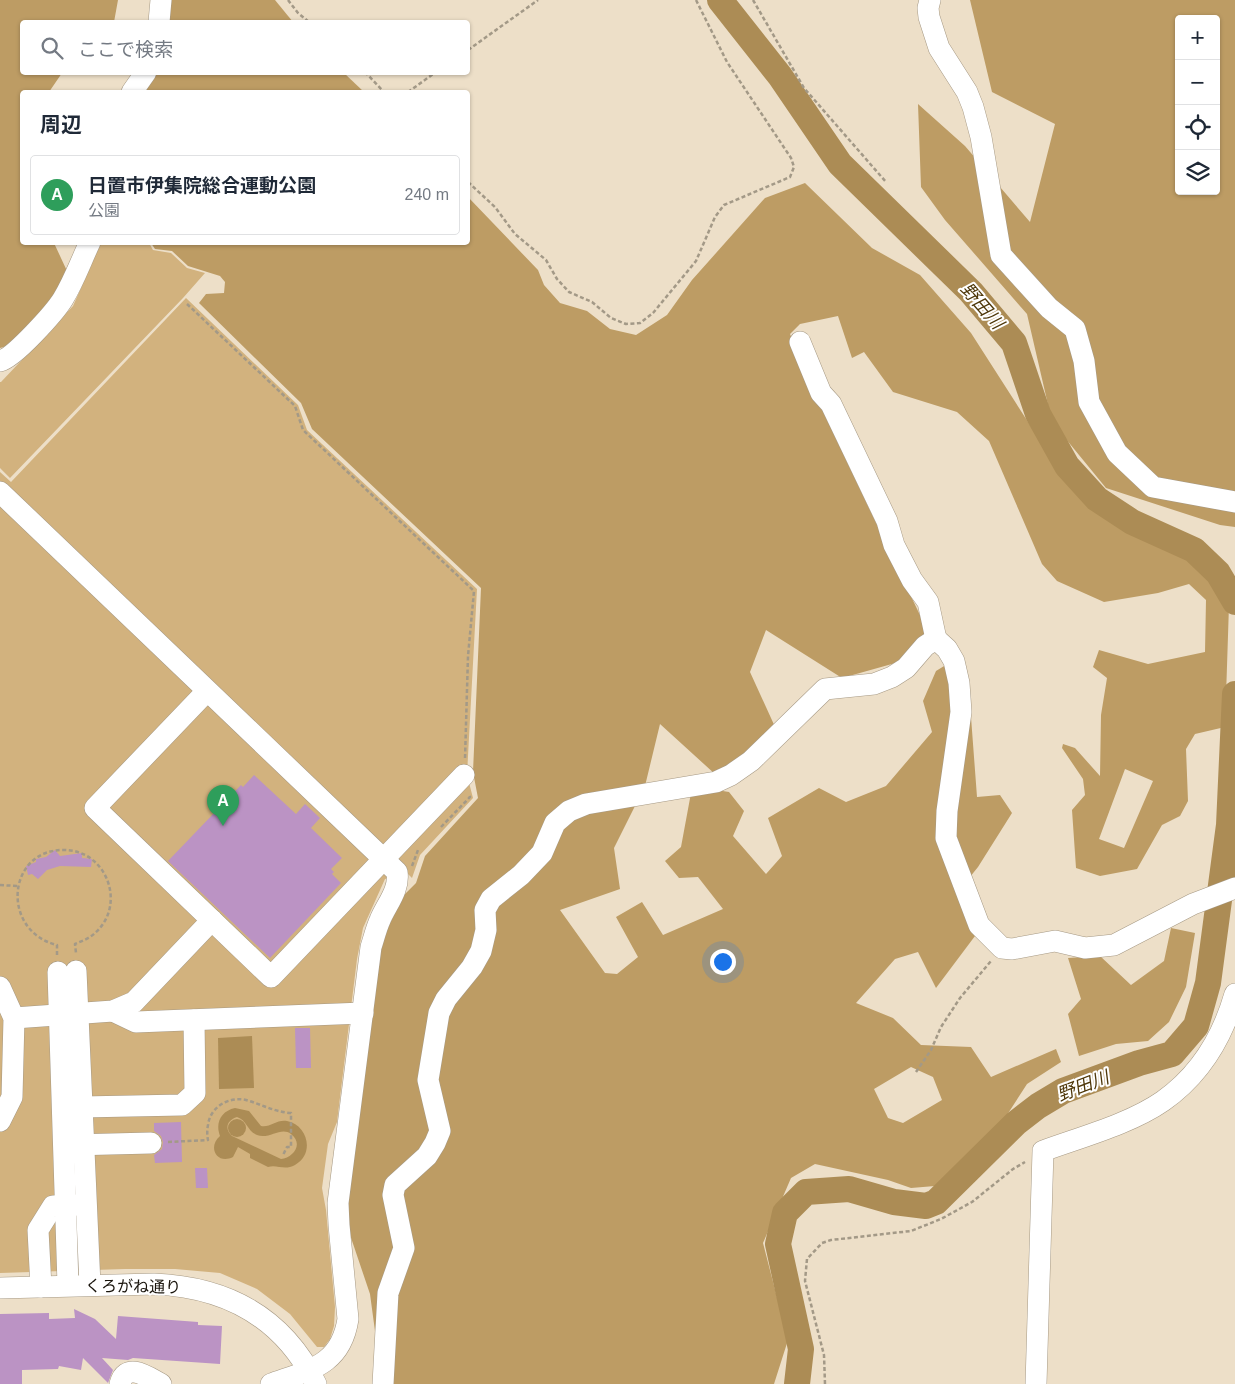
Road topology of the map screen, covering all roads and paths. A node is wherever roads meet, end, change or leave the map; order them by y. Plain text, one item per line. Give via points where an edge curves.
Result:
1 (161, 0) edge
2 (288, 0) edge
3 (538, 0) edge
4 (696, 0) edge
5 (753, 0) edge
6 (930, 0) edge
7 (159, 20) edge
8 (307, 20) edge
9 (470, 49) edge
10 (144, 75) edge
11 (368, 75) edge
12 (432, 75) edge
13 (133, 90) edge
14 (382, 90) edge
15 (411, 90) edge
16 (886, 182) dead end
17 (470, 184) edge
18 (89, 245) edge
19 (188, 304) dead end
20 (800, 342) dead end
21 (0, 361) edge
22 (0, 492) edge
23 (1235, 502) edge
24 (936, 639) junction
25 (207, 691) junction
26 (464, 775) junction
27 (437, 831) dead end
28 (423, 845) dead end
29 (391, 867) junction
30 (0, 885) edge
31 (17, 886) junction
32 (1235, 888) edge
33 (212, 920) junction
34 (1002, 948) junction
35 (67, 971) junction
36 (0, 987) edge
37 (1235, 994) edge
38 (113, 1011) junction
39 (363, 1013) junction
40 (69, 1014) junction
41 (14, 1018) junction
42 (194, 1020) junction
43 (916, 1072) dead end
44 (82, 1107) junction
45 (0, 1121) edge
46 (151, 1143) joint
47 (74, 1145) junction
48 (281, 1148) dead end
49 (285, 1150) junction
50 (1043, 1152) junction
51 (283, 1155) dead end
52 (76, 1205) junction
53 (68, 1285) junction
54 (90, 1285) junction
55 (41, 1287) junction
56 (0, 1288) edge
57 (313, 1377) edge
58 (120, 1384) edge
59 (161, 1384) edge
60 (271, 1384) edge
61 (382, 1384) edge
62 (825, 1384) edge
63 (1036, 1384) edge

1 - 7 street
2 - 8 path
3 - 9 path
4 - 17 path via 727,62 794,167 790,177 724,205 715,217 696,261 654,313 640,323 626,324 611,318 592,302 569,292 546,260 515,234 495,207
5 - 16 path via 804,88
6 - 23 street via 929,17 939,48 973,107 1001,255 1049,308 1075,329 1084,361 1089,402 1117,453 1153,487
10 - 13 street
11 - 14 path
12 - 15 path
18 - 21 street via 62,301 12,356
19 - 26 path via 295,406 303,430 474,591
20 - 24 street via 822,393 831,404 887,521 894,545 928,602
22 - 25 street
24 - 34 street via 954,661 961,712 946,838 979,925
24 - 61 street via 892,677 874,684 825,689 751,761 731,775 716,782 586,804 568,811 555,823 542,853 491,899 485,910 486,930 481,951 438,1013 428,1080 440,1131 427,1156 395,1185 393,1195 404,1248 388,1293
25 - 29 street
25 - 33 street via 95,808
26 - 27 path via 470,797
26 - 29 street
28 - 29 path via 417,852 411,871
29 - 33 street via 271,977
29 - 39 street via 398,880 371,947
30 - 31 path
31 - 35 path via 16,905 24,925 41,940 57,945
31 - 35 path via 36,858 55,850 85,855 104,871 110,888 107,917 95,933 75,944
32 - 34 street via 1193,904 1114,944 1085,948 1054,941
33 - 38 street via 134,1002
34 - 43 path via 960,998
35 - 40 street
36 - 41 street
37 - 50 street via 1229,1016 1210,1052 1193,1074 1164,1100 1135,1117
38 - 40 street
38 - 42 street via 136,1022
39 - 42 street
39 - 57 street via 338,1202 348,1319 339,1348
40 - 41 street
40 - 44 street
40 - 47 street
41 - 45 street via 12,1096
42 - 44 street via 195,1093 182,1105
44 - 47 street
46 - 47 street
46 - 49 path via 208,1140 207,1125 214,1111 226,1102 245,1099 290,1113 291,1147
47 - 52 street
48 - 49 path
49 - 51 path
50 - 62 path via 1013,1169 972,1202 941,1219 911,1231 832,1240 822,1244 807,1259 805,1281 824,1356
50 - 63 street
52 - 53 street
52 - 54 street
52 - 55 street via 53,1206 38,1230
53 - 54 street, くろがね通り
53 - 55 street, くろがね通り
54 - 57 street, くろがね通り via 174,1284 231,1299 272,1325 298,1353
55 - 56 street, くろがね通り
57 - 60 street
58 - 59 street via 125,1374 132,1372

